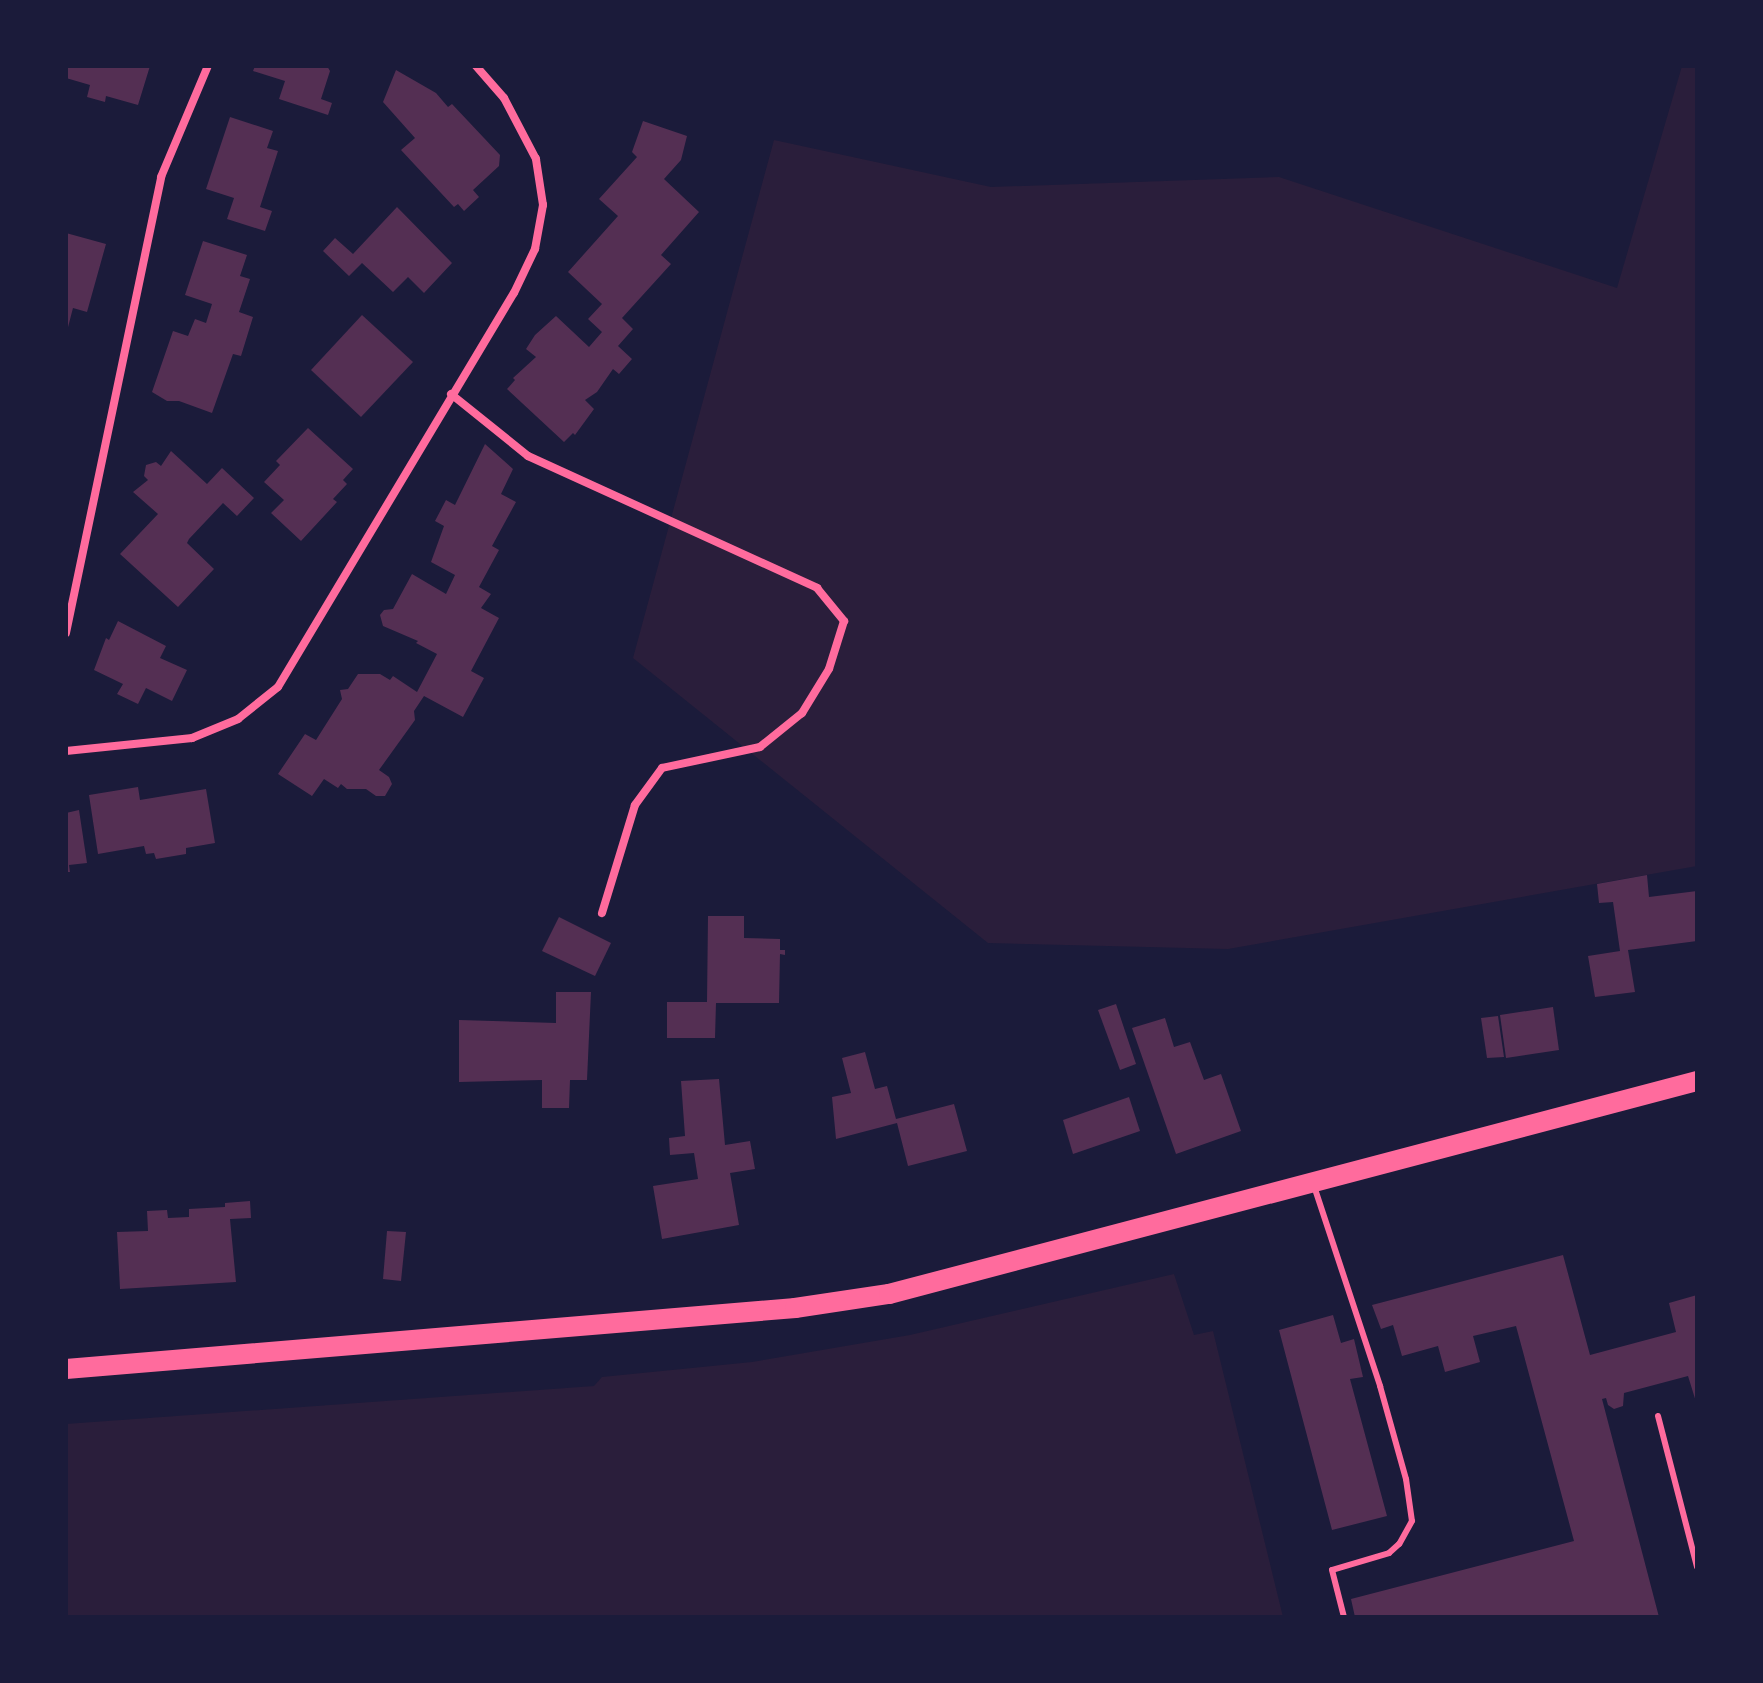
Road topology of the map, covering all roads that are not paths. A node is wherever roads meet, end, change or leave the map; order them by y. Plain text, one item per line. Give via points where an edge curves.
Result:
1 (208, 66) edge
2 (476, 66) edge
3 (451, 394) junction
4 (66, 633) edge
5 (66, 751) edge
6 (602, 913) dead end
7 (1697, 1081) edge
8 (1313, 1182) junction
9 (66, 1369) edge
10 (1658, 1416) dead end
11 (1697, 1567) edge
12 (1344, 1617) edge

1 - 4 street via 161,177
2 - 3 street via 504,98 536,159 543,205 535,249 514,293
3 - 5 street via 278,687 238,719 192,738
3 - 6 street via 528,456 817,588 844,621 829,669 802,713 760,747 662,768 635,805
7 - 8 main road
8 - 9 main road via 889,1294 827,1304
8 - 12 lane via 1384,1401 1412,1521 1389,1553 1332,1570
10 - 11 lane

